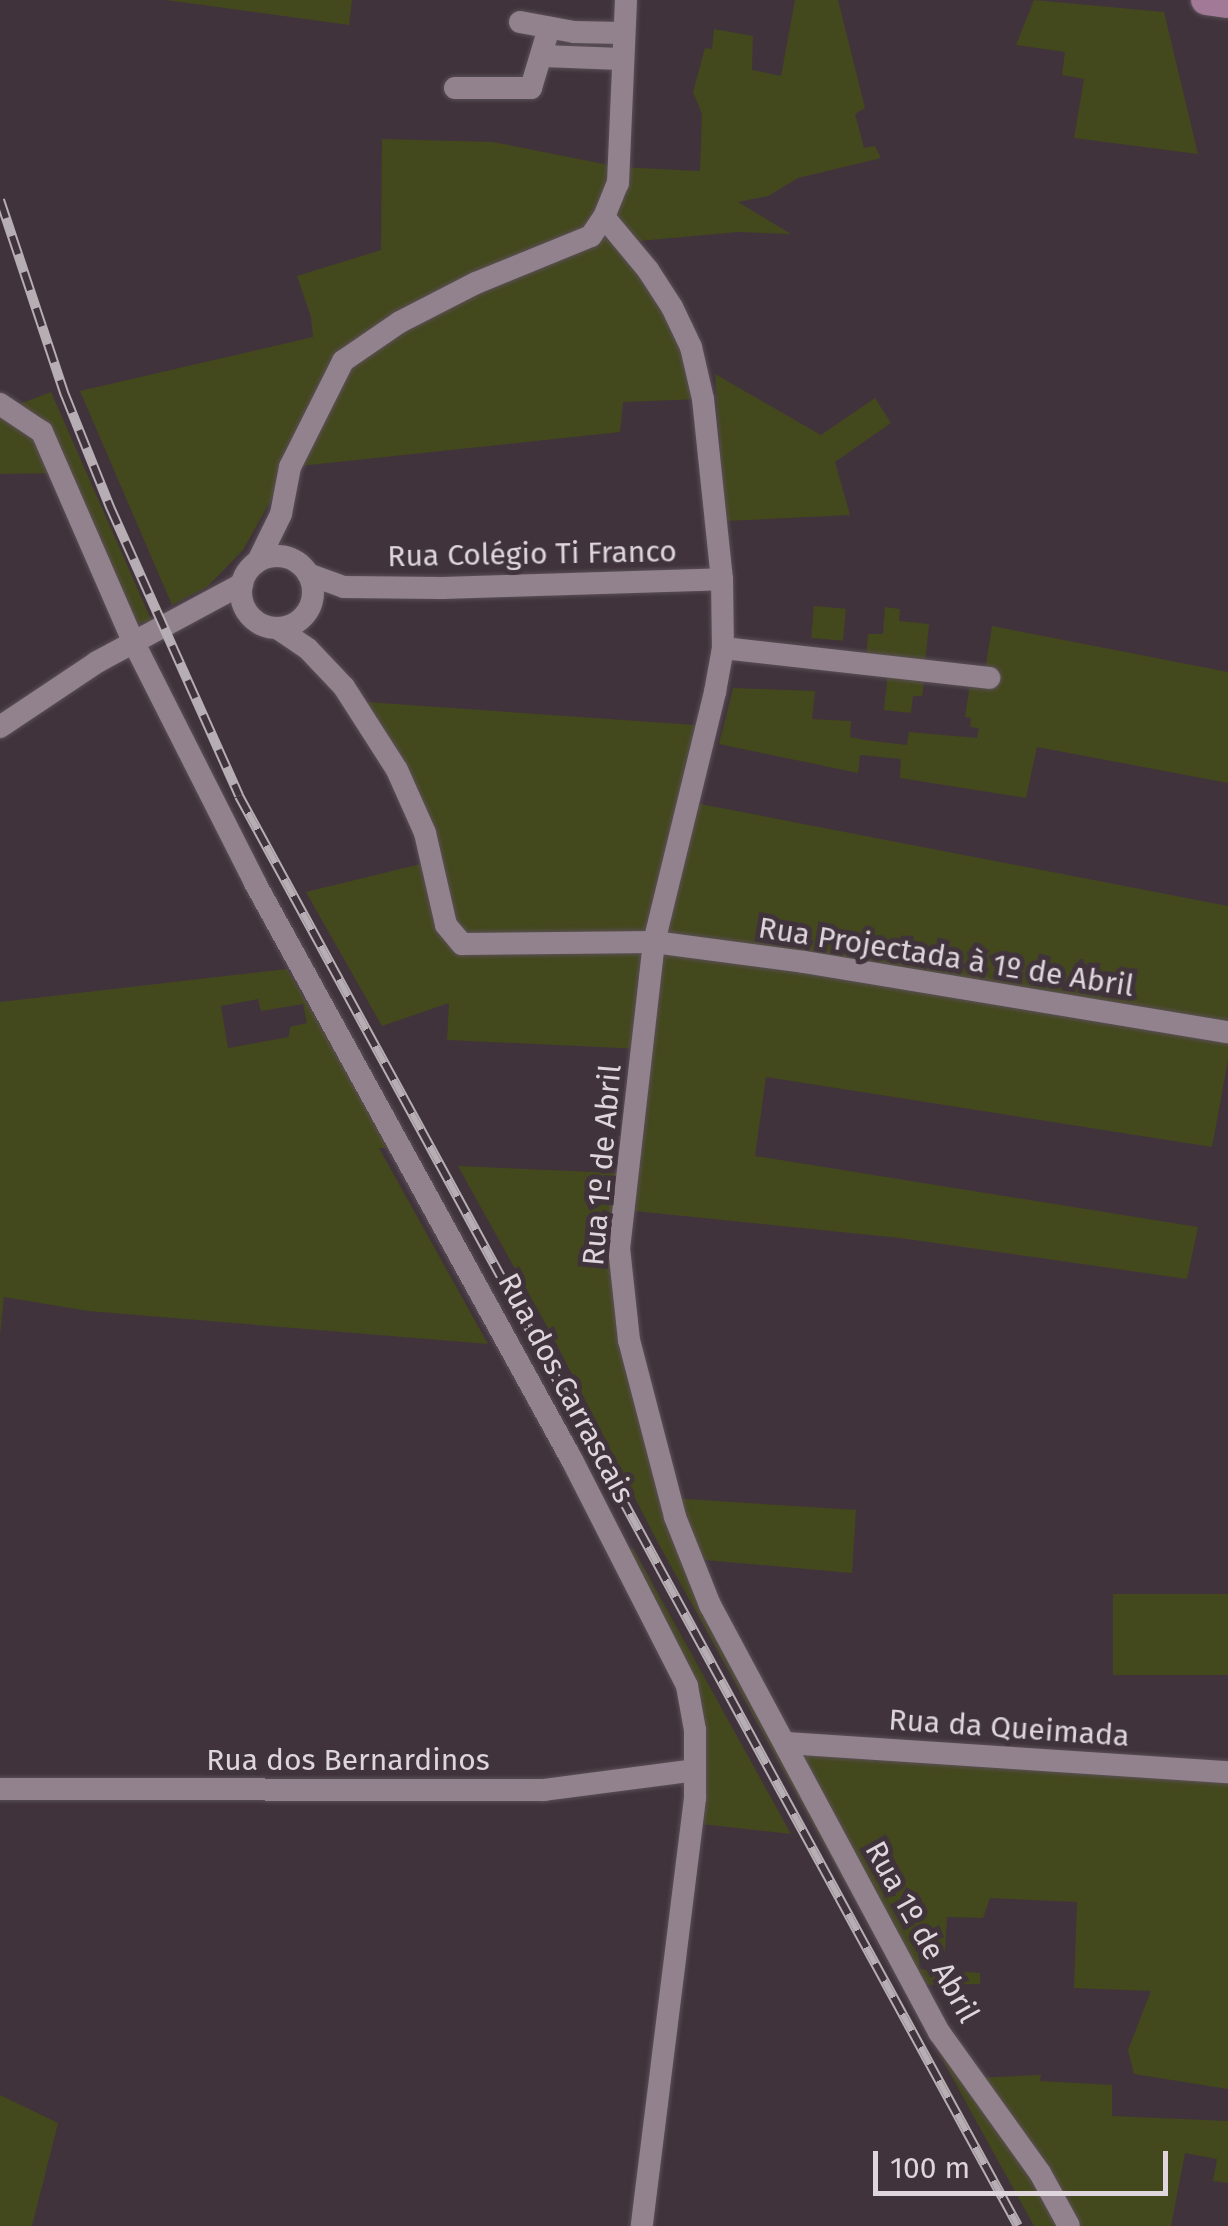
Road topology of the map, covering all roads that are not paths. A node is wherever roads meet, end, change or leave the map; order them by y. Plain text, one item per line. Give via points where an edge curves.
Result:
1 (626, 0) edge
2 (1206, 0) edge
3 (1228, 3) edge
4 (520, 22) dead end
5 (549, 28) junction
6 (622, 32) junction
7 (543, 56) junction
8 (621, 59) junction
9 (455, 88) dead end
10 (604, 217) junction
11 (0, 404) edge
12 (281, 514) junction
13 (258, 561) junction
14 (302, 567) junction
15 (722, 579) junction
16 (242, 584) junction
17 (344, 586) junction
18 (206, 604) junction
19 (308, 608) junction
20 (246, 610) junction
21 (277, 628) junction
22 (133, 641) junction
23 (724, 648) junction
24 (308, 649) junction
25 (989, 678) dead end
26 (0, 727) edge
27 (654, 942) junction
28 (1228, 1032) edge
29 (786, 1743) junction
30 (695, 1770) junction
31 (1228, 1772) edge
32 (0, 1789) edge
33 (642, 2226) edge
34 (1069, 2226) edge

1 - 6 street
2 - 3 street
4 - 5 street
5 - 6 street
5 - 7 street
6 - 8 street
7 - 8 street
7 - 9 street via 531,88
8 - 10 street via 618,182
10 - 12 street via 591,236 476,283 343,361 290,467
10 - 15 street, Rua 1º de Abril via 664,294 690,347
11 - 22 street, Rua dos Carrascais via 42,432
12 - 13 street
12 - 14 street
13 - 14 street via 277,556
13 - 16 street
14 - 17 street
14 - 19 street
15 - 17 street, Rua Colégio Ti Franco
15 - 23 street, Rua 1º de Abril
16 - 18 street
16 - 20 street
17 - 19 street
18 - 20 street
18 - 22 street
19 - 21 street
19 - 24 street
20 - 21 street
21 - 24 street
22 - 26 street
22 - 30 street, Rua dos Carrascais via 255,883 660,1628 688,1686
23 - 25 street
23 - 27 street, Rua 1º de Abril
24 - 27 street, Rua Projectada à 1º de Abril via 344,688 397,770 425,833 446,926 462,944
27 - 28 street, Rua Projectada à 1º de Abril
27 - 29 street, Rua 1º de Abril via 619,1248 626,1326 675,1517 710,1605
29 - 31 street, Rua da Queimada
29 - 34 street, Rua 1º de Abril via 939,2032 1040,2173
30 - 32 street, Rua dos Bernardinos via 544,1790
30 - 33 street, Rua dos Carrascais

